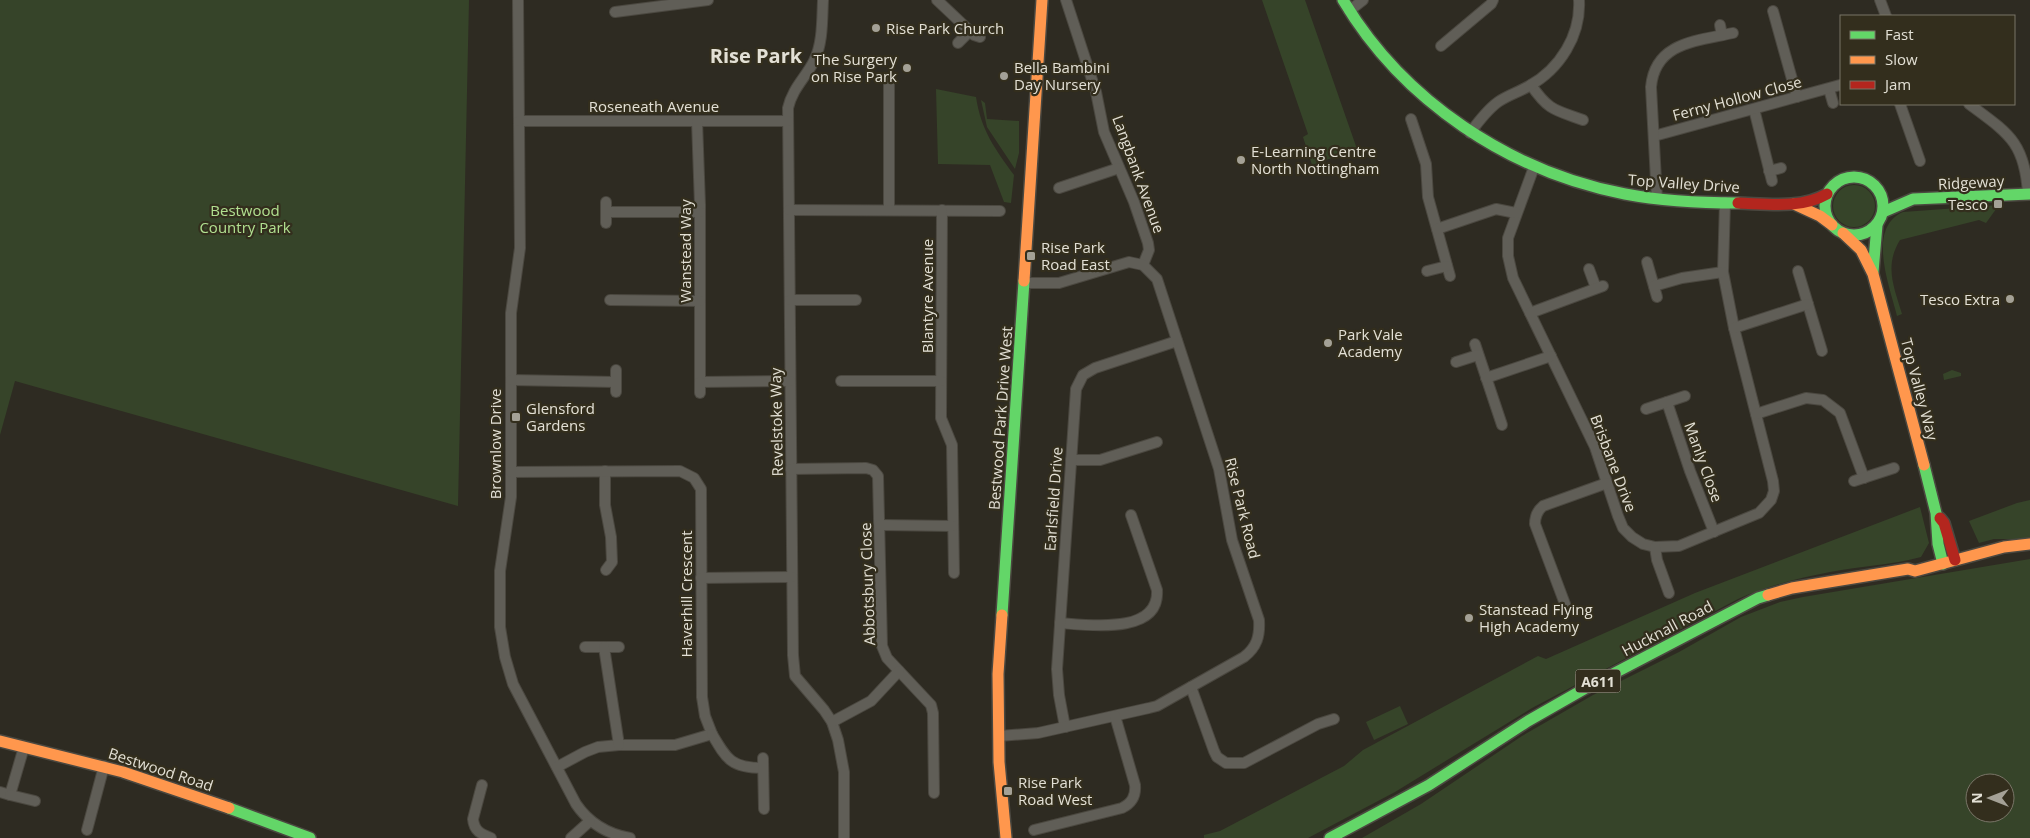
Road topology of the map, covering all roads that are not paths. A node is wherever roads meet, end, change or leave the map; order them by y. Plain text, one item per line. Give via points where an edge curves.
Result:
1 (518, 0) edge
2 (708, 0) edge
3 (823, 0) edge
4 (937, 0) edge
5 (1042, 0) edge
6 (1342, 0) edge
7 (1363, 0) edge
8 (1493, 0) edge
9 (1579, 0) edge
10 (1880, 0) edge
11 (1065, 6) edge
12 (1349, 11) junction
13 (615, 12) dead end
14 (1886, 15) edge
15 (1772, 17) dead end
16 (970, 31) junction
17 (1725, 31) dead end
18 (980, 37) dead end
19 (958, 43) dead end
20 (1441, 46) dead end
21 (889, 81) dead end
22 (1531, 85) junction
23 (1840, 86) edge
24 (1829, 88) junction
25 (1796, 97) junction
26 (1833, 103) dead end
27 (1900, 105) edge
28 (1970, 105) edge
29 (1754, 109) junction
30 (1583, 120) dead end
31 (519, 121) junction
32 (698, 121) junction
33 (788, 121) junction
34 (1416, 125) dead end
35 (1470, 133) junction
36 (1654, 136) junction
37 (1907, 155) dead end
38 (1534, 167) junction
39 (1119, 168) junction
40 (1781, 168) dead end
41 (1059, 188) dead end
42 (1878, 188) junction
43 (1827, 194) junction
44 (2029, 194) edge
45 (1657, 199) junction
46 (1913, 200) junction
47 (1725, 202) junction
48 (1794, 204) junction
49 (789, 210) junction
50 (889, 210) junction
51 (942, 210) junction
52 (1000, 211) dead end
53 (606, 212) dead end
54 (700, 212) junction
55 (1883, 212) junction
56 (1516, 213) junction
57 (1876, 225) junction
58 (1437, 229) junction
59 (1838, 229) junction
60 (1647, 262) dead end
61 (1143, 265) junction
62 (1589, 269) dead end
63 (1427, 271) dead end
64 (1798, 271) dead end
65 (1723, 272) junction
66 (1873, 274) junction
67 (1024, 282) junction
68 (1654, 286) junction
69 (1658, 297) dead end
70 (610, 300) dead end
71 (790, 300) junction
72 (856, 300) dead end
73 (700, 301) junction
74 (1808, 304) junction
75 (1530, 313) junction
76 (1734, 328) junction
77 (1177, 341) junction
78 (1824, 344) dead end
79 (1551, 356) junction
80 (1456, 362) dead end
81 (616, 370) dead end
82 (847, 378) dead end
83 (1486, 378) junction
84 (511, 380) junction
85 (790, 381) junction
86 (616, 382) junction
87 (700, 382) junction
88 (941, 382) junction
89 (616, 392) dead end
90 (700, 393) dead end
91 (1685, 396) dead end
92 (1667, 402) junction
93 (1646, 409) dead end
94 (1756, 414) junction
95 (1503, 418) dead end
96 (1156, 442) dead end
97 (1071, 460) junction
98 (791, 468) junction
99 (1894, 468) dead end
100 (605, 471) junction
101 (511, 472) junction
102 (1607, 483) junction
103 (1936, 513) junction
104 (1131, 515) dead end
105 (880, 525) junction
106 (953, 526) junction
107 (1714, 532) junction
108 (2030, 544) edge
109 (1655, 547) junction
110 (1954, 556) junction
111 (1942, 560) junction
112 (606, 570) dead end
113 (954, 573) dead end
114 (792, 577) junction
115 (701, 578) junction
116 (1676, 579) dead end
117 (1665, 583) junction
118 (1669, 593) dead end
119 (1566, 596) dead end
120 (1060, 623) junction
121 (584, 647) dead end
122 (604, 647) junction
123 (619, 647) dead end
124 (899, 671) junction
125 (1191, 687) junction
126 (1115, 716) junction
127 (1334, 719) dead end
128 (832, 722) junction
129 (1065, 728) junction
130 (712, 734) junction
131 (999, 736) junction
132 (0, 741) edge
133 (619, 745) junction
134 (24, 747) junction
135 (104, 766) junction
136 (557, 767) junction
137 (5, 793) edge
138 (934, 793) dead end
139 (490, 797) dead end
140 (35, 801) dead end
141 (764, 809) dead end
142 (590, 821) junction
143 (86, 830) dead end
144 (1034, 830) dead end
145 (310, 838) edge
146 (491, 838) edge
147 (571, 838) edge
148 (630, 838) edge
149 (844, 838) edge
150 (1006, 838) edge
151 (1330, 838) edge

1 - 31 street, Brownlow Drive
2 - 13 street
3 - 33 street, Revelstoke Way via 819,48 814,62 791,96
4 - 16 street
5 - 67 street, Bestwood Park Drive West
6 - 12 street, Top Valley Drive
7 - 12 street
8 - 20 street via 1447,35
9 - 22 street via 1577,24 1571,40 1556,64
10 - 14 street
11 - 39 street, Langbank Avenue via 1096,92 1104,132
12 - 35 street, Top Valley Drive via 1370,40 1412,86
15 - 25 street
16 - 18 street
16 - 19 street
17 - 36 street via 1674,48 1657,64 1651,87
21 - 50 street via 894,92
22 - 30 street via 1550,109 1574,112
22 - 35 street via 1497,103
23 - 24 street, Ferny Hollow Close
24 - 25 street, Ferny Hollow Close
24 - 26 street
25 - 29 street, Ferny Hollow Close
27 - 37 street via 1919,156
28 - 44 street via 2003,129 2017,146 2025,167
29 - 36 street, Ferny Hollow Close
29 - 40 street via 1770,176
31 - 32 street, Roseneath Avenue
31 - 84 street, Brownlow Drive via 520,248 511,313
32 - 33 street, Roseneath Avenue
32 - 54 street, Wanstead Way
33 - 49 street, Revelstoke Way
34 - 58 street
35 - 38 street, Top Valley Drive
36 - 45 street
38 - 45 street, Top Valley Drive via 1594,188
38 - 56 street, Brisbane Drive
39 - 41 street
39 - 61 street, Langbank Avenue via 1148,243 1149,250
42 - 43 street via 1867,179 1854,176 1835,184
42 - 46 street, Ridgeway
42 - 55 street via 1884,204
43 - 48 street, Top Valley Drive
43 - 59 street via 1826,211
44 - 46 street, Ridgeway
45 - 47 street, Top Valley Drive
46 - 55 street, Ridgeway
47 - 48 street, Top Valley Drive
47 - 65 street, Brisbane Drive
48 - 59 street, Top Valley Drive
49 - 50 street
49 - 71 street, Revelstoke Way
50 - 51 street
51 - 52 street via 989,216
51 - 88 street, Blantyre Avenue
53 - 54 street
54 - 73 street, Wanstead Way
55 - 57 street
56 - 58 street via 1496,209
56 - 75 street, Brisbane Drive via 1508,238 1508,256 1513,278
57 - 59 street via 1857,235
57 - 66 street, Top Valley Way
58 - 63 street via 1448,271
59 - 66 street, Top Valley Way via 1860,250
60 - 68 street
61 - 67 street via 1121,264 1058,283
61 - 77 street, Rise Park Road via 1157,279
62 - 75 street via 1599,287
64 - 74 street
65 - 68 street
65 - 76 street, Brisbane Drive
66 - 103 street, Top Valley Way
67 - 131 street, Bestwood Park Drive West via 999,664
68 - 69 street
70 - 73 street
71 - 72 street
71 - 85 street, Revelstoke Way
73 - 87 street, Wanstead Way
74 - 76 street
74 - 78 street
75 - 79 street, Brisbane Drive
76 - 94 street, Brisbane Drive
77 - 97 street, Earlsfield Drive via 1094,368 1083,375 1075,398
77 - 125 street, Rise Park Road via 1219,469 1232,540 1259,620 1260,632 1251,652
79 - 83 street
79 - 102 street, Brisbane Drive via 1595,448
80 - 83 street via 1477,350
81 - 86 street
82 - 88 street
83 - 95 street
84 - 86 street
84 - 101 street, Brownlow Drive
85 - 87 street
85 - 98 street, Revelstoke Way
86 - 89 street
87 - 90 street, Wanstead Way
88 - 106 street, Blantyre Avenue via 942,421 952,446
91 - 92 street
92 - 93 street
92 - 107 street, Manly Close
94 - 99 street via 1806,398 1823,400 1840,413 1859,480
94 - 107 street, Brisbane Drive via 1773,481 1771,500 1760,513
96 - 97 street via 1100,460
97 - 120 street, Earlsfield Drive
98 - 105 street, Abbotsbury Close via 873,470 879,480
98 - 114 street, Revelstoke Way
100 - 101 street, Haverhill Crescent
100 - 112 street via 605,505 612,562
100 - 115 street, Haverhill Crescent via 680,471 694,478 701,489
101 - 136 street, Brownlow Drive via 510,513 500,571 502,646 513,684
102 - 109 street, Brisbane Drive via 1623,528 1643,544
102 - 119 street via 1543,506 1535,517 1535,524
103 - 110 street via 1944,523
103 - 111 street
104 - 120 street via 1157,590 1154,610 1141,618 1119,624
105 - 106 street
105 - 124 street, Abbotsbury Close via 882,646 886,658
106 - 113 street, Blantyre Avenue
107 - 109 street, Brisbane Drive via 1679,546
108 - 110 street, Hucknall Road / A611
109 - 117 street
110 - 111 street, Hucknall Road / A611
111 - 151 street, Hucknall Road / A611 via 1915,571 1908,569 1801,586 1758,598 1584,689 1429,785
114 - 115 street
114 - 128 street, Revelstoke Way via 794,671
115 - 130 street, Haverhill Crescent via 702,697
116 - 117 street
117 - 118 street
120 - 129 street, Earlsfield Drive via 1057,681
121 - 122 street
122 - 123 street
122 - 133 street
124 - 128 street via 870,700
124 - 138 street, Abbotsbury Close via 929,701 932,709
125 - 126 street, Rise Park Road via 1157,706
125 - 127 street via 1214,751 1226,763 1244,763 1318,724
126 - 129 street, Rise Park Road
126 - 144 street via 1135,785 1131,802 1122,808
128 - 149 street, Revelstoke Way via 842,755
129 - 131 street, Rise Park Road via 1038,734
130 - 133 street via 675,745
130 - 141 street, Haverhill Crescent via 737,766 744,768 763,763
131 - 150 street, Bestwood Park Drive West
132 - 134 street, Bestwood Road
133 - 136 street via 598,747
134 - 135 street, Bestwood Road
134 - 137 street
135 - 143 street
135 - 145 street, Bestwood Road
136 - 142 street, Brownlow Drive via 576,804
137 - 140 street
139 - 146 street via 481,790 473,819 481,834
142 - 147 street
142 - 148 street, Brownlow Drive via 609,832

